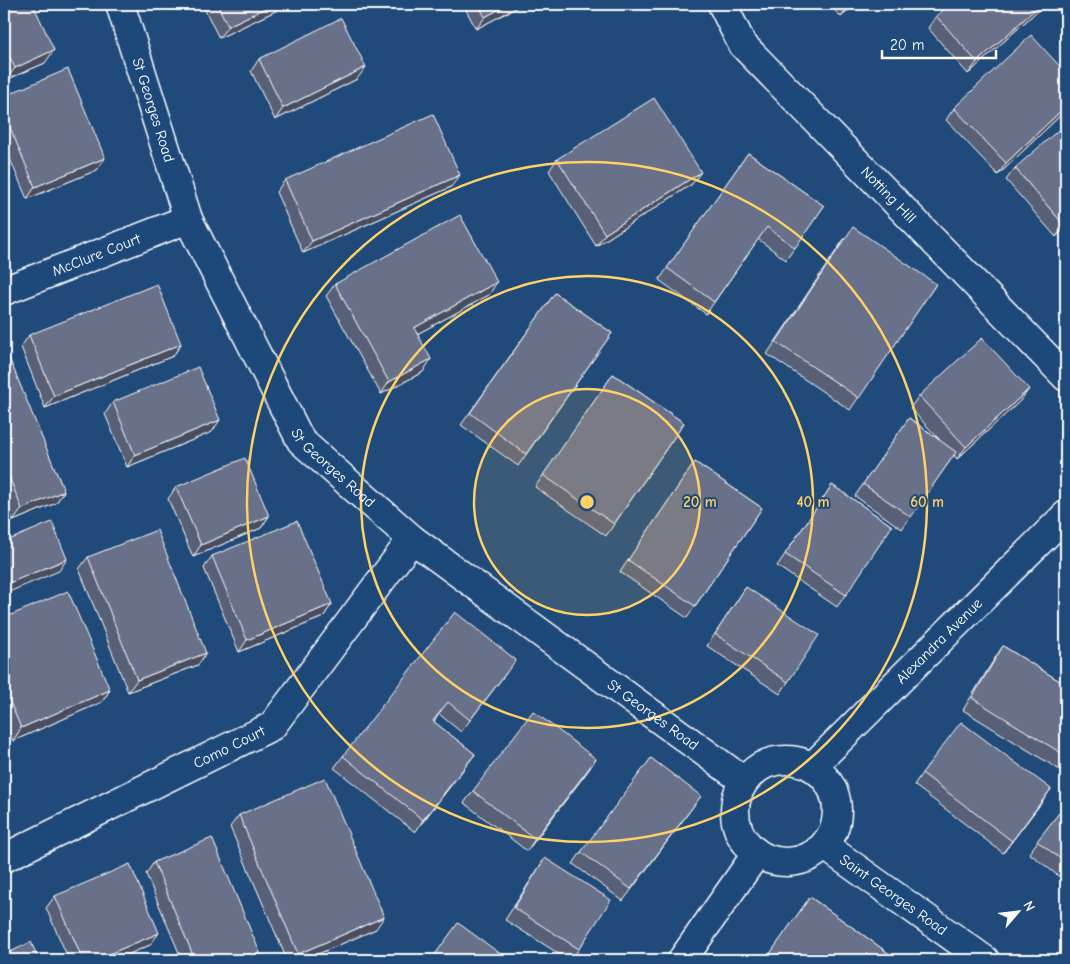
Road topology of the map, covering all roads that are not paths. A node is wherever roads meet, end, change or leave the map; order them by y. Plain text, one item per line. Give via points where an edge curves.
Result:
1 (120, 4) edge
2 (722, 4) edge
3 (188, 220) junction
4 (4, 291) edge
5 (1066, 377) edge
6 (1066, 515) edge
7 (412, 539) junction
8 (812, 766) junction
9 (744, 781) junction
10 (825, 846) junction
11 (757, 853) junction
12 (4, 858) edge
13 (682, 960) edge
14 (985, 960) edge

1 - 3 street, St Georges Road
2 - 5 street, Notting Hill via 742,44
3 - 4 street, McClure Court
3 - 7 street, St Georges Road via 301,441
6 - 8 street, Alexandra Avenue
7 - 9 street, St Georges Road
7 - 12 street, Como Court via 272,726
8 - 9 street via 795,760 776,761 758,768
8 - 10 street via 826,778 835,794 838,812 834,830
9 - 11 street via 737,795 735,811 745,842
10 - 11 street via 811,857 792,862 774,861
10 - 14 street, Saint Georges Road
11 - 13 street

